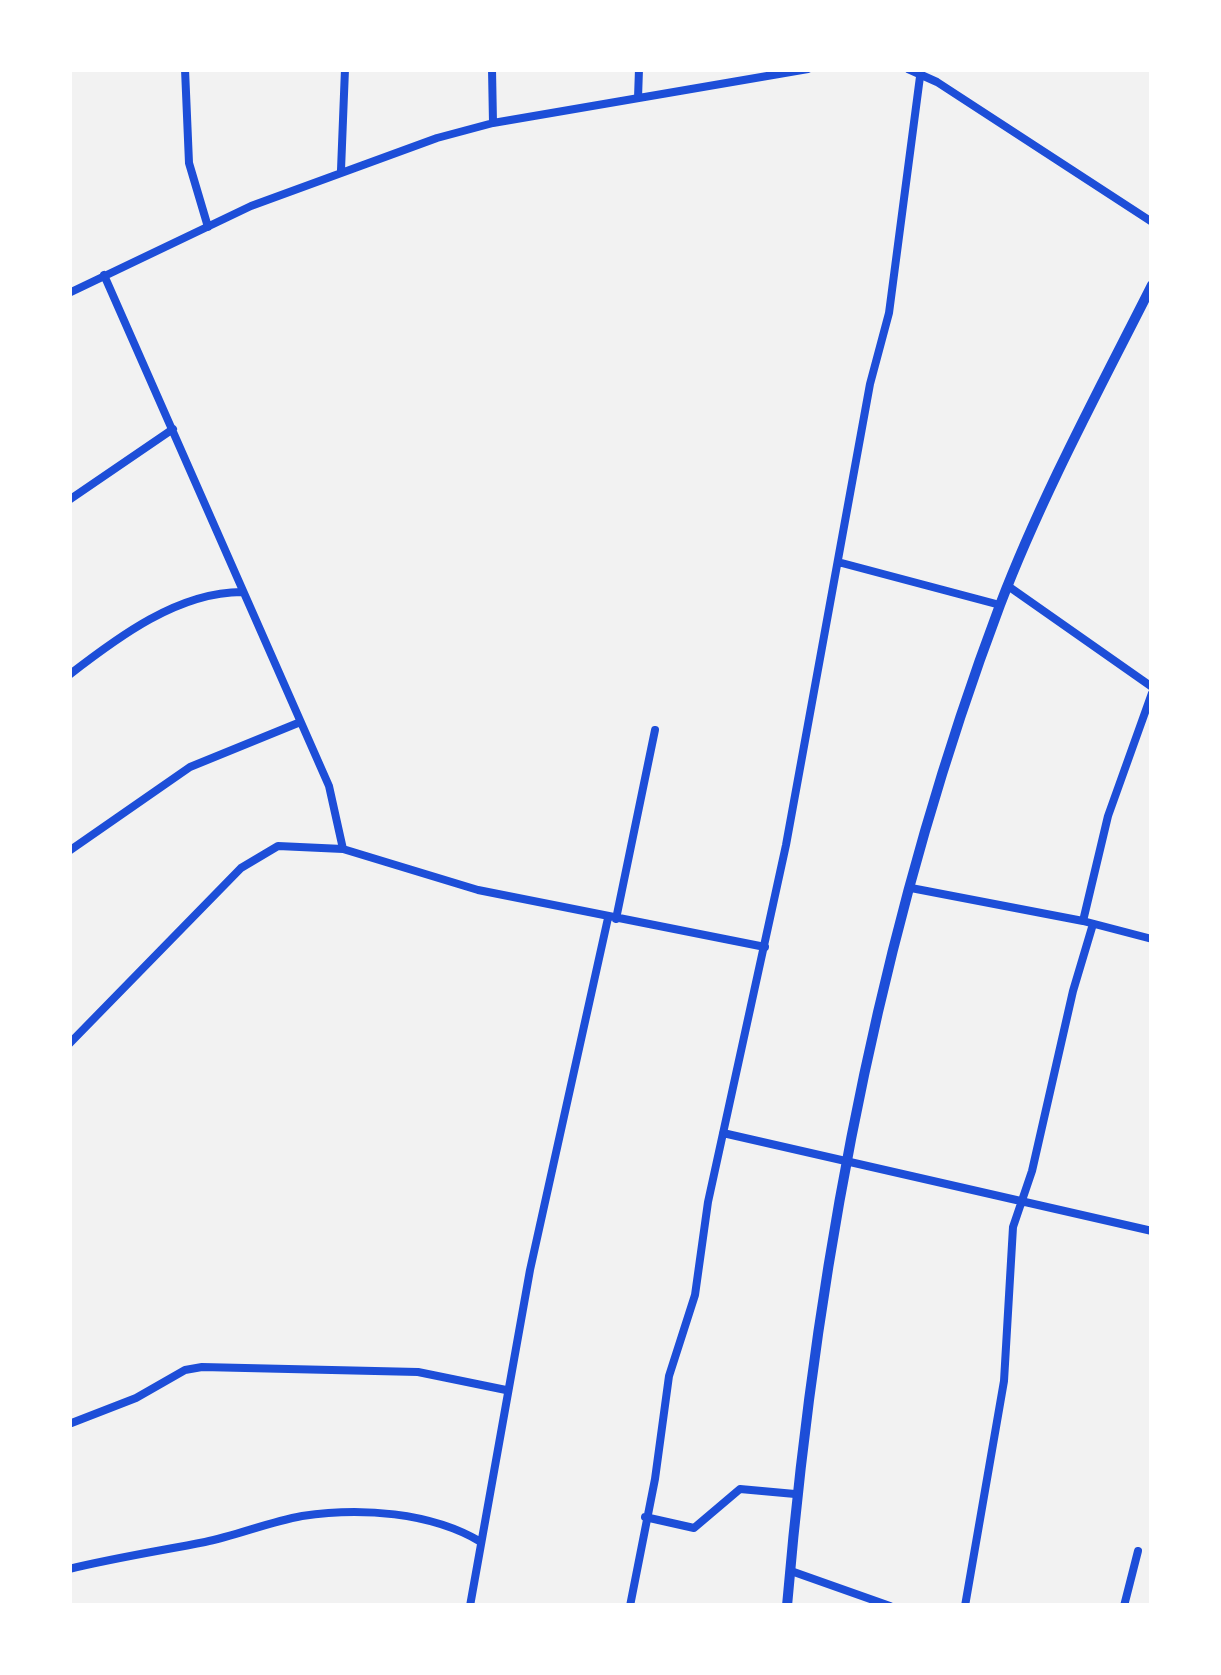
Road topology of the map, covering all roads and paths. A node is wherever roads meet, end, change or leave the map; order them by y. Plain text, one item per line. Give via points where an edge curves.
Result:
1 (184, 69) edge
2 (345, 69) edge
3 (492, 69) edge
4 (639, 69) edge
5 (808, 69) edge
6 (908, 69) edge
7 (921, 71) edge
8 (638, 98) junction
9 (493, 123) junction
10 (341, 170) junction
11 (1152, 222) edge
12 (208, 227) junction
13 (104, 275) junction
14 (1152, 286) edge
15 (69, 293) edge
16 (173, 429) junction
17 (69, 500) edge
18 (838, 562) junction
19 (1008, 586) junction
20 (242, 592) junction
21 (1000, 605) junction
22 (69, 675) edge
23 (1152, 690) edge
24 (298, 723) junction
25 (655, 730) dead end
26 (343, 848) junction
27 (69, 851) edge
28 (911, 888) junction
29 (612, 918) junction
30 (1088, 923) junction
31 (1152, 939) edge
32 (765, 946) junction
33 (69, 1044) edge
34 (723, 1133) junction
35 (844, 1160) junction
36 (1020, 1201) junction
37 (1152, 1231) edge
38 (506, 1390) junction
39 (69, 1424) edge
40 (795, 1494) junction
41 (645, 1517) junction
42 (481, 1542) junction
43 (1138, 1551) dead end
44 (69, 1569) edge
45 (790, 1570) junction
46 (470, 1606) edge
47 (630, 1606) edge
48 (787, 1606) edge
49 (890, 1606) edge
50 (964, 1606) edge
51 (1124, 1606) edge

1 - 12 street via 189,163
2 - 10 street
3 - 9 street
4 - 8 street
5 - 8 street
6 - 7 street
7 - 11 street
7 - 18 street via 887,329
8 - 9 street
9 - 10 street
10 - 12 street
12 - 13 street
13 - 15 street
13 - 16 street
14 - 19 main road
16 - 17 street
16 - 20 street
18 - 21 street
18 - 32 street
19 - 21 main road
19 - 23 street
20 - 22 street via 167,611
20 - 24 street
21 - 28 main road
23 - 30 street via 1108,816
24 - 26 street via 334,799
24 - 27 street via 190,767
25 - 29 street
26 - 29 street via 460,885
26 - 33 street via 278,846 250,860
28 - 30 street
28 - 35 main road
29 - 32 street
29 - 38 street
30 - 31 street
30 - 36 street
32 - 34 street
34 - 35 street
34 - 41 street
35 - 36 street
35 - 40 main road
36 - 37 street
36 - 50 street via 997,1430
38 - 39 street via 418,1372 202,1367
38 - 42 street
40 - 41 street via 740,1489 694,1528
40 - 45 main road
41 - 47 street
42 - 44 street via 427,1520 335,1513
42 - 46 street
43 - 51 street
45 - 48 main road
45 - 49 street

